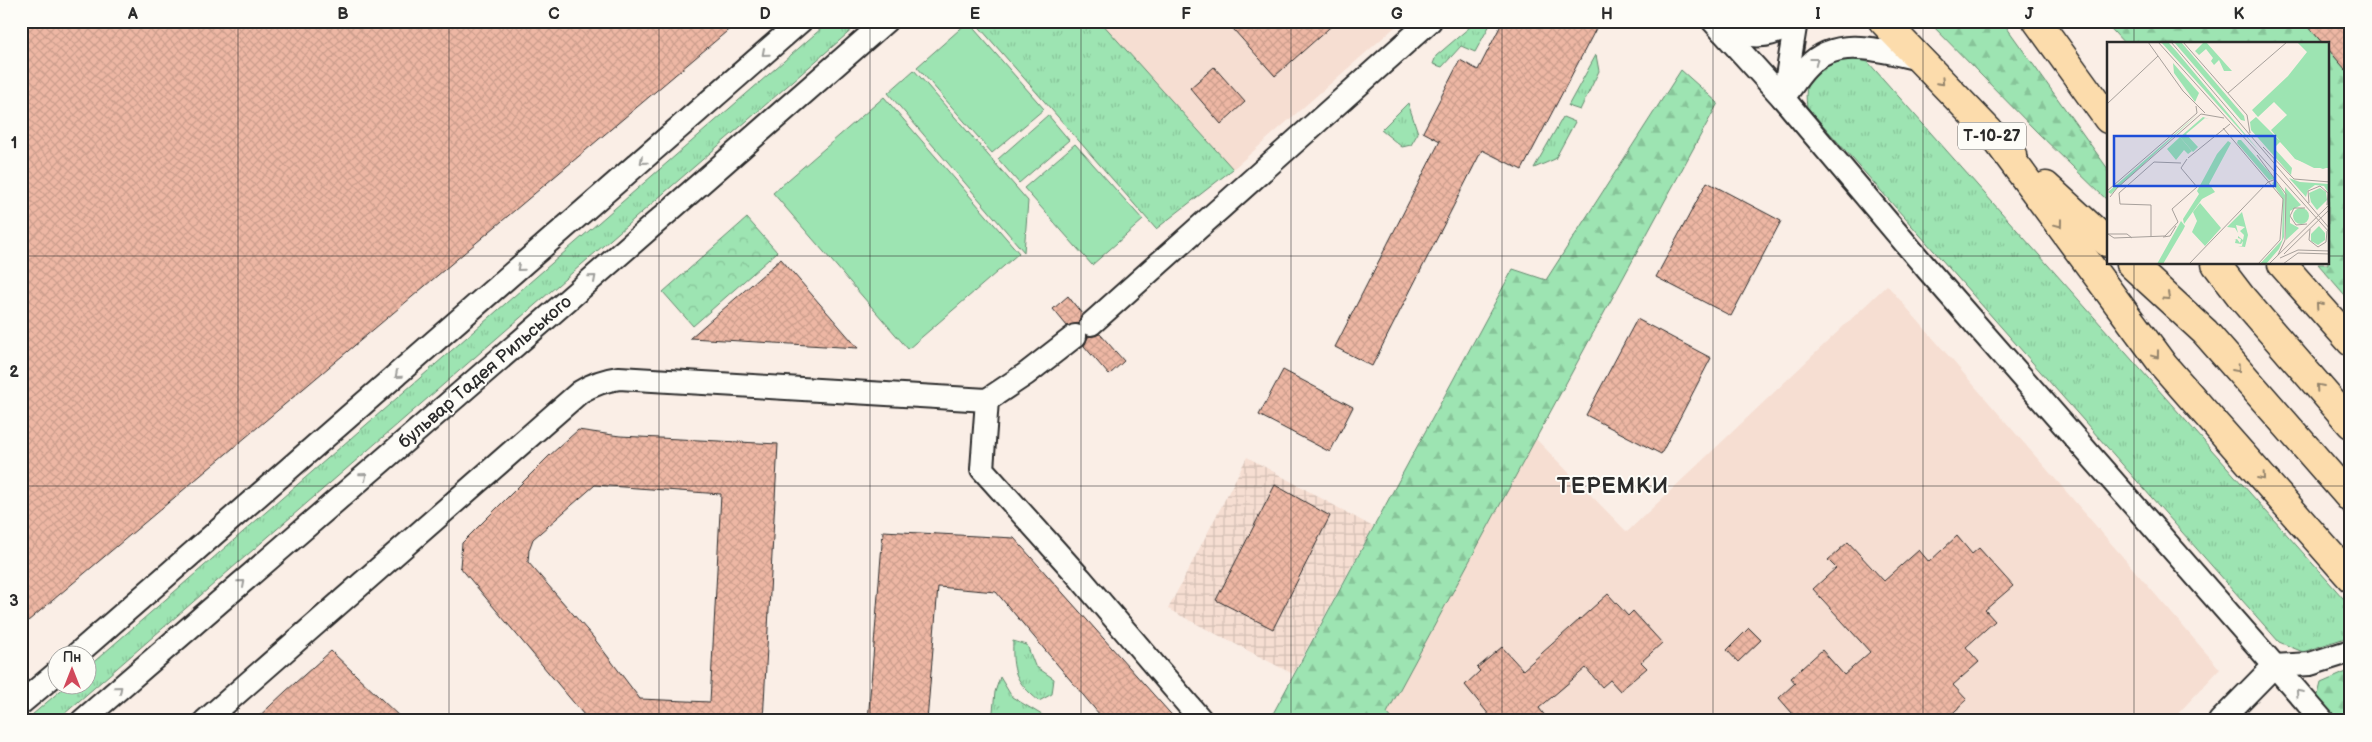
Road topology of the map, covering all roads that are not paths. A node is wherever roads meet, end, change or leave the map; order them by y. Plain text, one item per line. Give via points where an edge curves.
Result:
1 (801, 21) edge
2 (886, 21) edge
3 (1430, 21) edge
4 (1795, 21) edge
5 (1883, 21) edge
6 (2037, 21) edge
7 (1717, 26) edge
8 (2060, 54) junction
9 (1919, 59) junction
10 (2107, 93) edge
11 (1783, 98) junction
12 (2107, 118) edge
13 (1999, 143) junction
14 (2107, 242) edge
15 (2132, 265) edge
16 (2217, 265) edge
17 (2283, 265) edge
18 (2351, 342) edge
19 (987, 400) junction
20 (2351, 424) edge
21 (2351, 499) edge
22 (2351, 578) edge
23 (88, 644) edge
24 (2351, 651) edge
25 (2274, 666) junction
26 (48, 680) edge
27 (21, 703) edge
28 (82, 721) edge
29 (205, 721) edge
30 (1202, 721) edge
31 (2220, 721) edge
32 (2323, 721) edge

1 -> 23 street
28 -> 2 street, бульвар Тадея Рильського
3 - 19 street via 1083,330
4 - 7 street via 1770,35 1750,36
4 - 11 street
5 - 9 highway, Т-10-27
6 - 8 highway
7 - 11 street
8 - 10 highway
8 - 12 highway
11 -> 9 street via 1807,67 1825,53 1848,46
9 -> 13 highway, Т-10-27
11 - 25 street via 1928,270
13 - 14 highway, Т-10-27
13 -> 22 highway via 2164,366
15 -> 21 highway via 2205,332
20 -> 16 highway
18 -> 17 highway
19 - 29 street via 619,378 590,386
19 - 30 street via 982,468
24 - 25 street via 2310,664
25 - 31 street
32 -> 25 street
26 - 27 street

